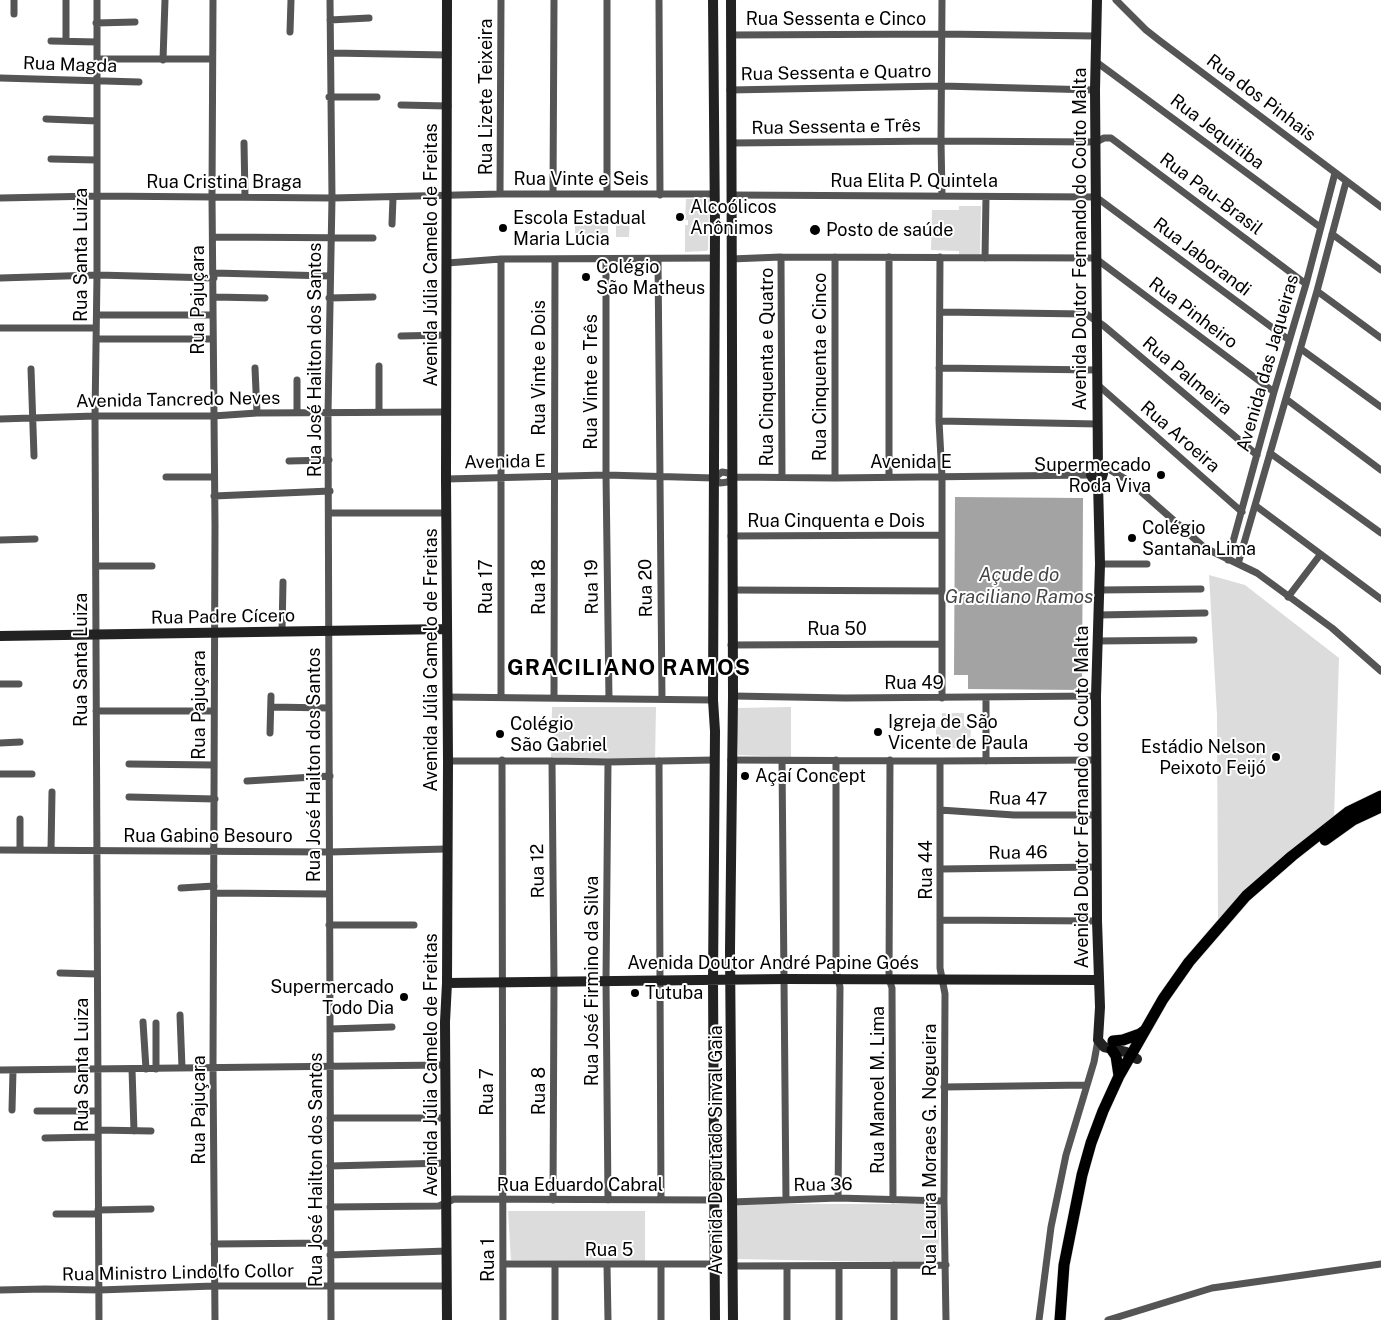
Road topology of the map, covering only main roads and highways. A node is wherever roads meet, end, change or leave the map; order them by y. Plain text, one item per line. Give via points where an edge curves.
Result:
1 (1381, 796) edge
2 (1381, 807) edge
3 (1145, 1030) junction
4 (1135, 1055) junction
5 (1119, 1076) junction
6 (1060, 1320) edge
7 (1066, 1320) edge

1 - 3 main road via 1348,812 1246,896 1189,962
2 - 4 main road via 1353,820 1306,853 1250,902 1208,948
3 - 4 main road
3 - 5 main road via 1112,1046
4 - 5 main road
4 - 7 main road via 1090,1166 1076,1235
5 - 6 main road via 1091,1143 1082,1175 1064,1265

